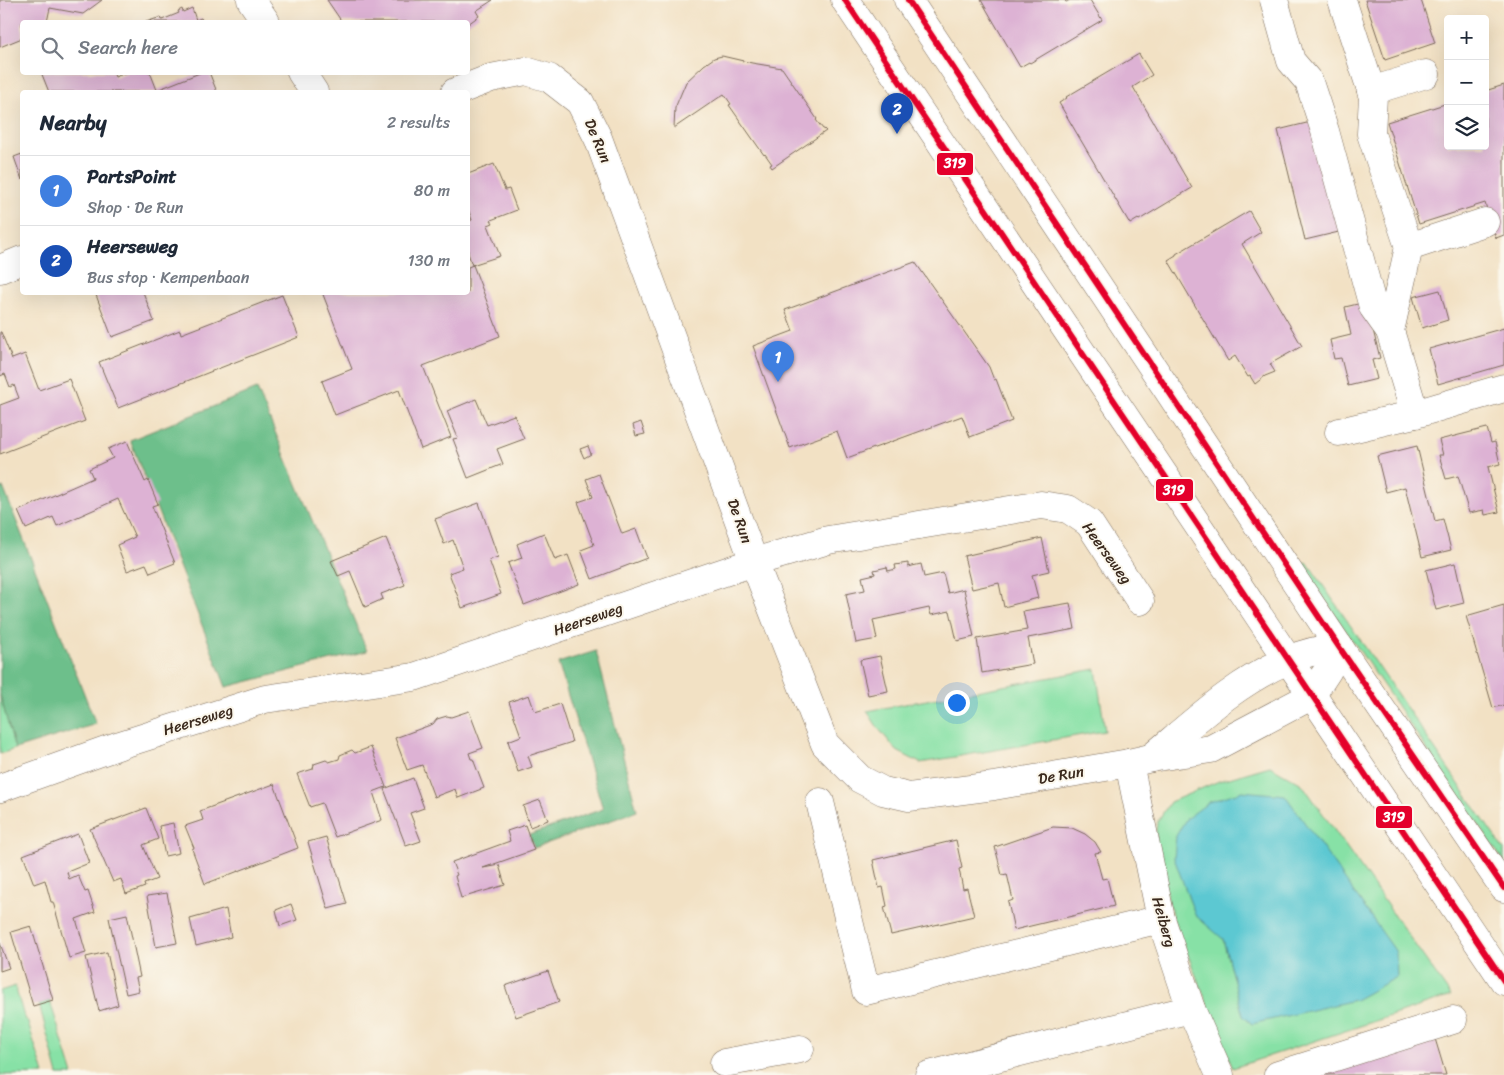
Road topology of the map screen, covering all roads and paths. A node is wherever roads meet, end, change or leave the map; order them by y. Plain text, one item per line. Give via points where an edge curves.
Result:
1 (251, 0) edge
2 (845, 0) edge
3 (908, 0) edge
4 (1274, 0) edge
5 (1342, 0) edge
6 (265, 20) edge
7 (1426, 74) dead end
8 (303, 75) edge
9 (313, 90) edge
10 (460, 90) edge
11 (1371, 91) junction
12 (1485, 222) dead end
13 (1409, 247) junction
14 (20, 261) edge
15 (0, 269) edge
16 (1390, 331) junction
17 (1504, 388) edge
18 (1415, 414) junction
19 (1339, 432) dead end
20 (754, 562) junction
21 (1140, 601) dead end
22 (1339, 647) junction
23 (1287, 660) junction
24 (1312, 696) junction
25 (1140, 760) junction
26 (0, 788) edge
27 (820, 802) dead end
28 (1504, 888) edge
29 (1161, 919) junction
30 (1504, 981) edge
31 (1192, 1009) junction
32 (1453, 1020) dead end
33 (800, 1049) dead end
34 (724, 1063) dead end
35 (929, 1075) edge
36 (1220, 1075) edge
37 (1278, 1075) edge

1 - 6 street
2 - 23 street
3 - 22 street
4 - 16 street via 1291,61 1308,82 1325,131 1373,307
5 - 11 street
7 - 11 street
8 - 9 street
10 - 20 street, De Run via 491,78 526,71 549,78 580,102 598,138
11 - 13 street via 1371,134
12 - 13 street
13 - 16 street
14 - 15 street
16 - 18 street
17 - 18 street
18 - 19 street
20 - 21 street, Heerseweg via 828,540 1041,505 1068,509 1089,523
20 - 25 street, De Run via 825,744 860,779 883,792 909,797 994,786
20 - 26 street, Heerseweg via 414,677 265,700 120,745
22 - 23 street, De Run via 1315,650
22 - 24 street
22 - 28 street
23 - 24 street
23 - 25 street, De Run via 1242,685
24 - 25 street, De Run via 1211,749
24 - 30 street
25 - 29 street, Heiberg
27 - 29 street via 866,991
29 - 31 street, Heiberg
31 - 35 street
31 - 36 street, Heiberg
32 - 37 street
33 - 34 street

